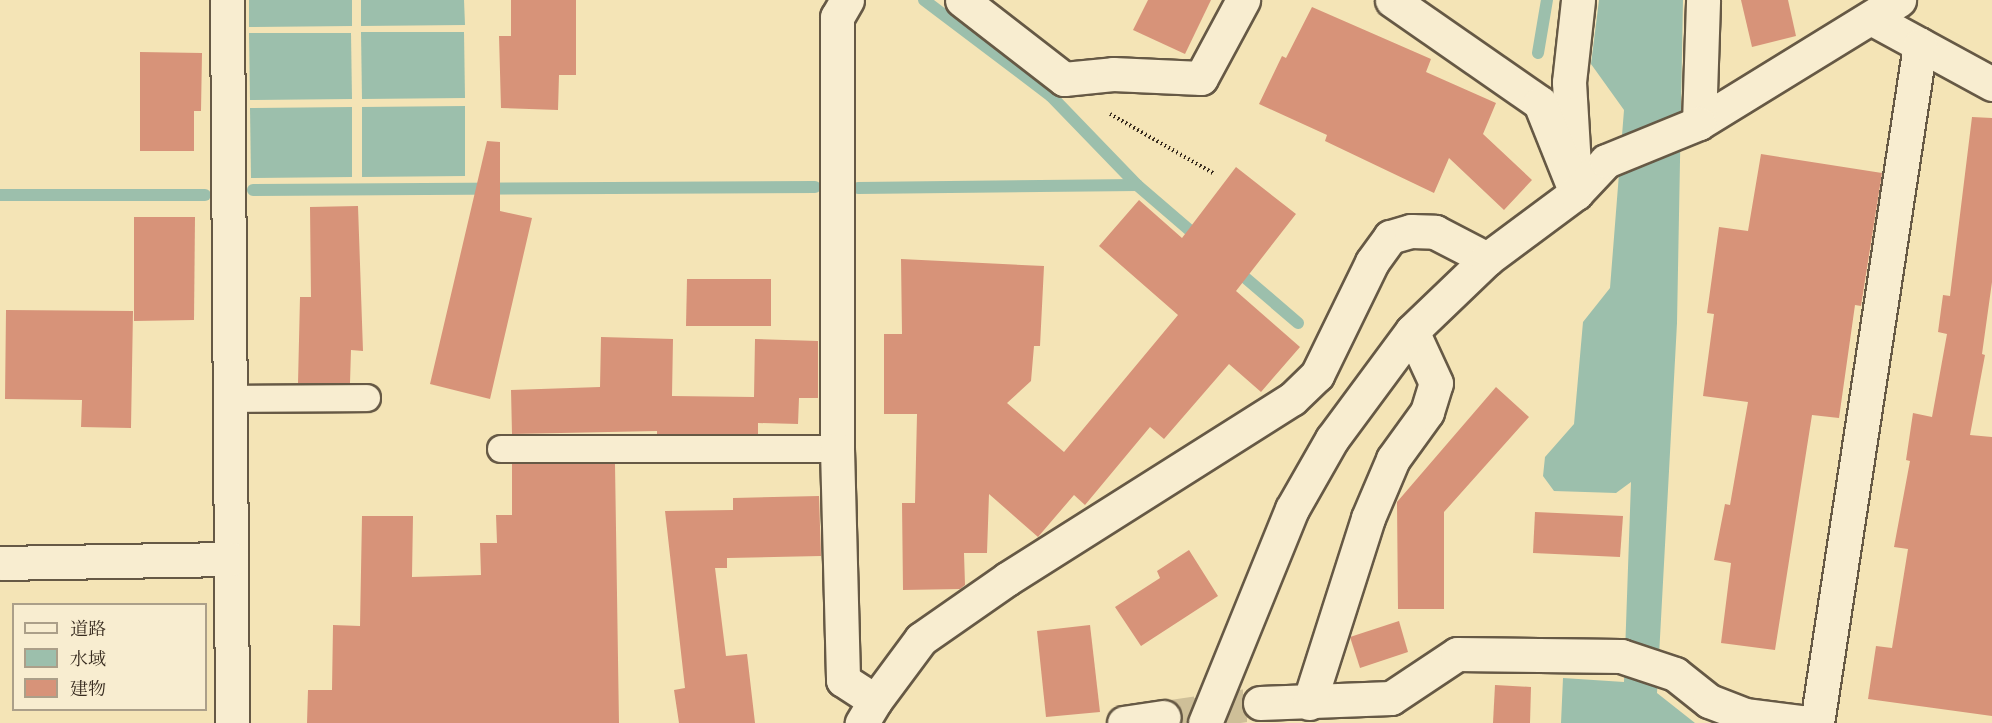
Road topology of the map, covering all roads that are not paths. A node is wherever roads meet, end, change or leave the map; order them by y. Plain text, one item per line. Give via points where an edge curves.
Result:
1 (227, 0) edge
2 (847, 0) edge
3 (962, 0) edge
4 (1243, 0) edge
5 (1392, 0) edge
6 (1578, 0) edge
7 (1703, 0) edge
8 (1899, 0) edge
9 (1871, 18) junction
10 (1920, 45) junction
11 (1992, 84) edge
12 (1694, 125) junction
13 (1576, 193) junction
14 (1487, 259) junction
15 (1412, 331) junction
16 (367, 398) dead end
17 (230, 399) junction
18 (501, 449) dead end
19 (837, 449) junction
20 (231, 559) junction
21 (0, 563) edge
22 (1309, 703) junction
23 (1260, 704) tunnel mouth
24 (868, 712) edge
25 (1164, 717) dead end
26 (232, 723) edge
27 (1124, 723) edge
28 (1205, 723) edge
29 (1809, 723) edge
30 (1817, 723) edge

1 - 17 street
2 - 19 street via 837,17
3 - 4 street via 1064,79 1113,74 1201,78
5 - 13 street via 1540,103
6 - 13 street via 1569,82
7 - 12 street
8 - 9 street
9 - 10 street
9 - 12 street
10 - 11 street
10 - 30 street
12 - 13 street via 1606,161
13 - 14 street
14 - 15 street
14 - 24 street via 1435,232 1411,231 1390,237 1356,292 1317,375 1292,399 1007,579 921,639
15 - 22 street via 1436,383 1427,412 1393,459 1368,518
15 - 28 street via 1332,439 1292,509
16 - 17 lane
17 - 20 street
18 - 19 lane
19 - 24 street via 843,680
20 - 21 street
20 - 26 street
22 - 23 street
22 - 29 street via 1391,698 1457,654 1621,656 1675,674 1709,701 1746,715
25 - 27 street

